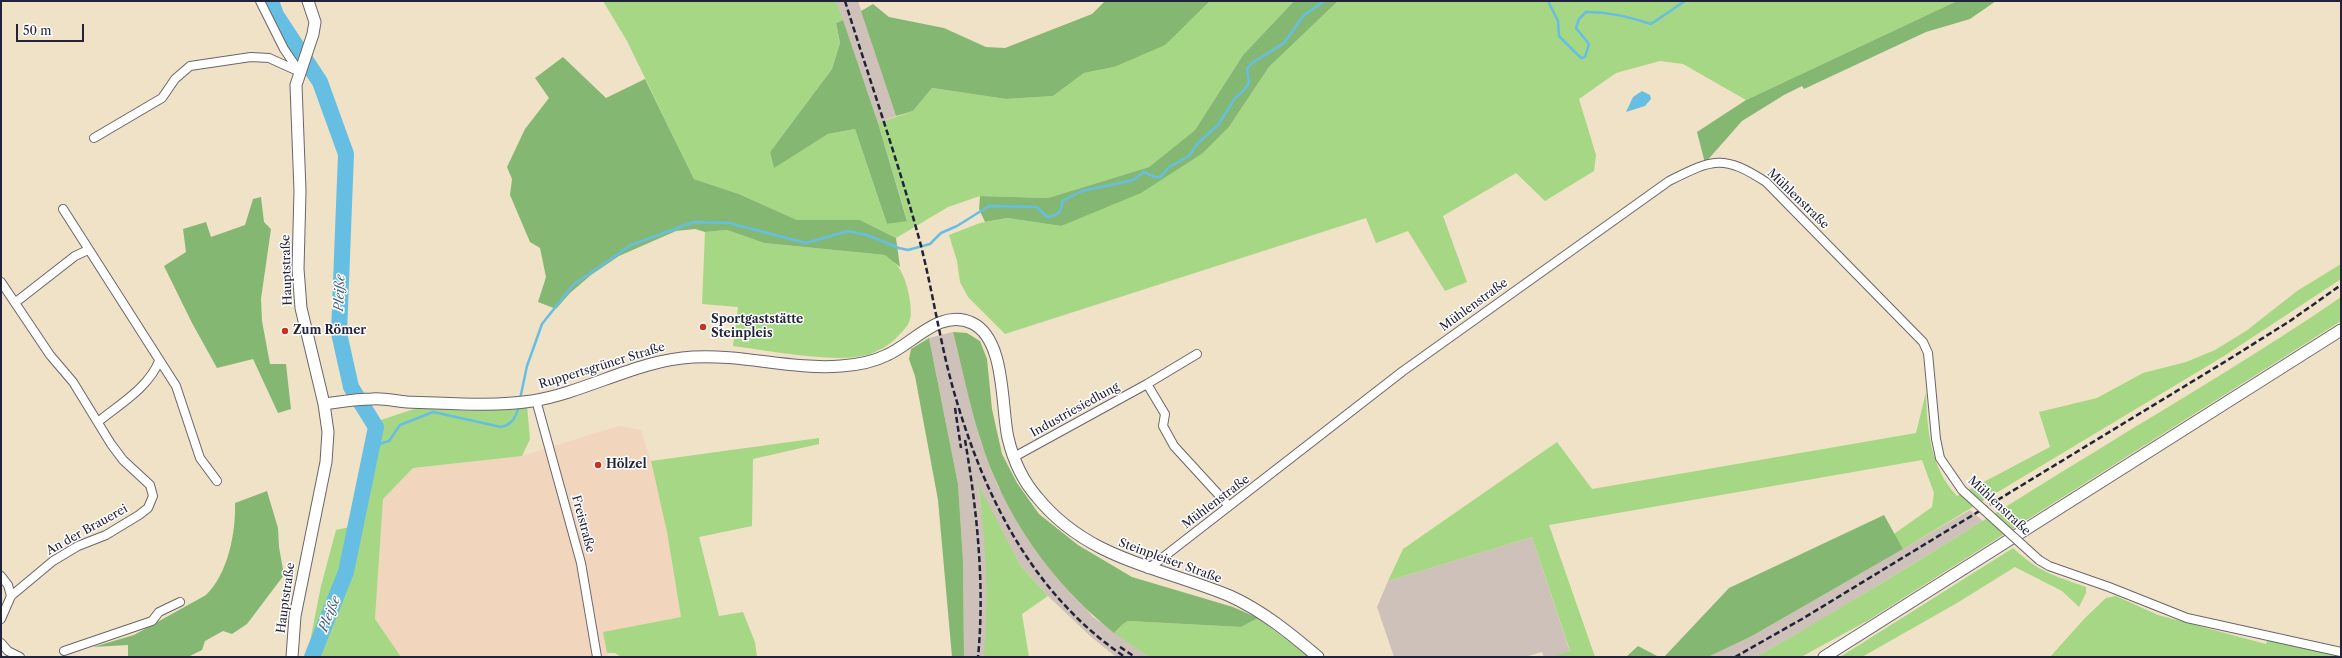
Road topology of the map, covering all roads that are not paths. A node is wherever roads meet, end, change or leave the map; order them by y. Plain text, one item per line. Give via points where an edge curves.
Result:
1 (260, 1) edge
2 (308, 1) edge
3 (301, 70) junction
4 (94, 138) dead end
5 (63, 209) dead end
6 (88, 250) junction
7 (1, 282) edge
8 (16, 302) junction
9 (949, 320) joint
10 (2341, 330) edge
11 (1197, 354) dead end
12 (159, 360) junction
13 (1147, 384) junction
14 (532, 401) junction
15 (324, 404) junction
16 (99, 421) junction
17 (1014, 457) junction
18 (217, 481) dead end
19 (1229, 506) junction
20 (1148, 569) junction
21 (1, 576) edge
22 (11, 596) junction
23 (180, 602) dead end
24 (1, 619) edge
25 (1, 644) edge
26 (64, 651) dead end
27 (2341, 652) edge
28 (72, 653) edge
29 (20, 657) edge
30 (292, 657) edge
31 (597, 657) edge
32 (1318, 657) edge
33 (1824, 657) edge

1 - 3 street via 284,49
2 - 3 main road, Hauptstraße via 315,22 310,49
3 - 4 street via 269,58 251,57 190,66 162,98
3 - 15 main road, Hauptstraße via 296,85 300,191 298,269 301,308
5 - 6 street
6 - 8 street via 75,256
6 - 12 street
7 - 8 street, An der Brauerei
8 - 16 street, An der Brauerei
9 - 14 main road, Ruppertsgrüner Straße via 927,328 890,354 857,365 797,365 732,357 673,358
9 - 17 main road, Steinpleiser Straße via 969,322 978,326 994,346 1005,423
10 - 33 main road
11 - 13 street, Industriesiedlung
12 - 16 street via 155,371 137,391
12 - 18 street via 176,386 200,458
13 - 17 street, Industriesiedlung
13 - 19 street via 1165,414 1163,426 1174,446
14 - 15 main road, Ruppertsgrüner Straße via 469,405 375,398
14 - 31 street, Freistraße via 581,563
15 - 30 main road, Hauptstraße via 328,432 326,462 297,602
16 - 22 street, An der Brauerei via 123,460 150,485 153,496 148,508 106,535 78,546 53,561
17 - 20 main road, Steinpleiser Straße via 1030,487 1055,518 1116,556
19 - 20 street, Mühlenstraße
19 - 27 street, Mühlenstraße, bridge via 1403,371 1669,181 1704,163 1724,162 1743,167 1766,182 1923,342 1928,353 1940,458 1962,490 2039,560 2187,618
20 - 32 main road, Steinpleiser Straße via 1229,596 1255,609
21 - 22 street via 8,585
22 - 24 street, An der Brauerei
23 - 28 street via 159,612 152,622
25 - 29 street
26 - 28 street

